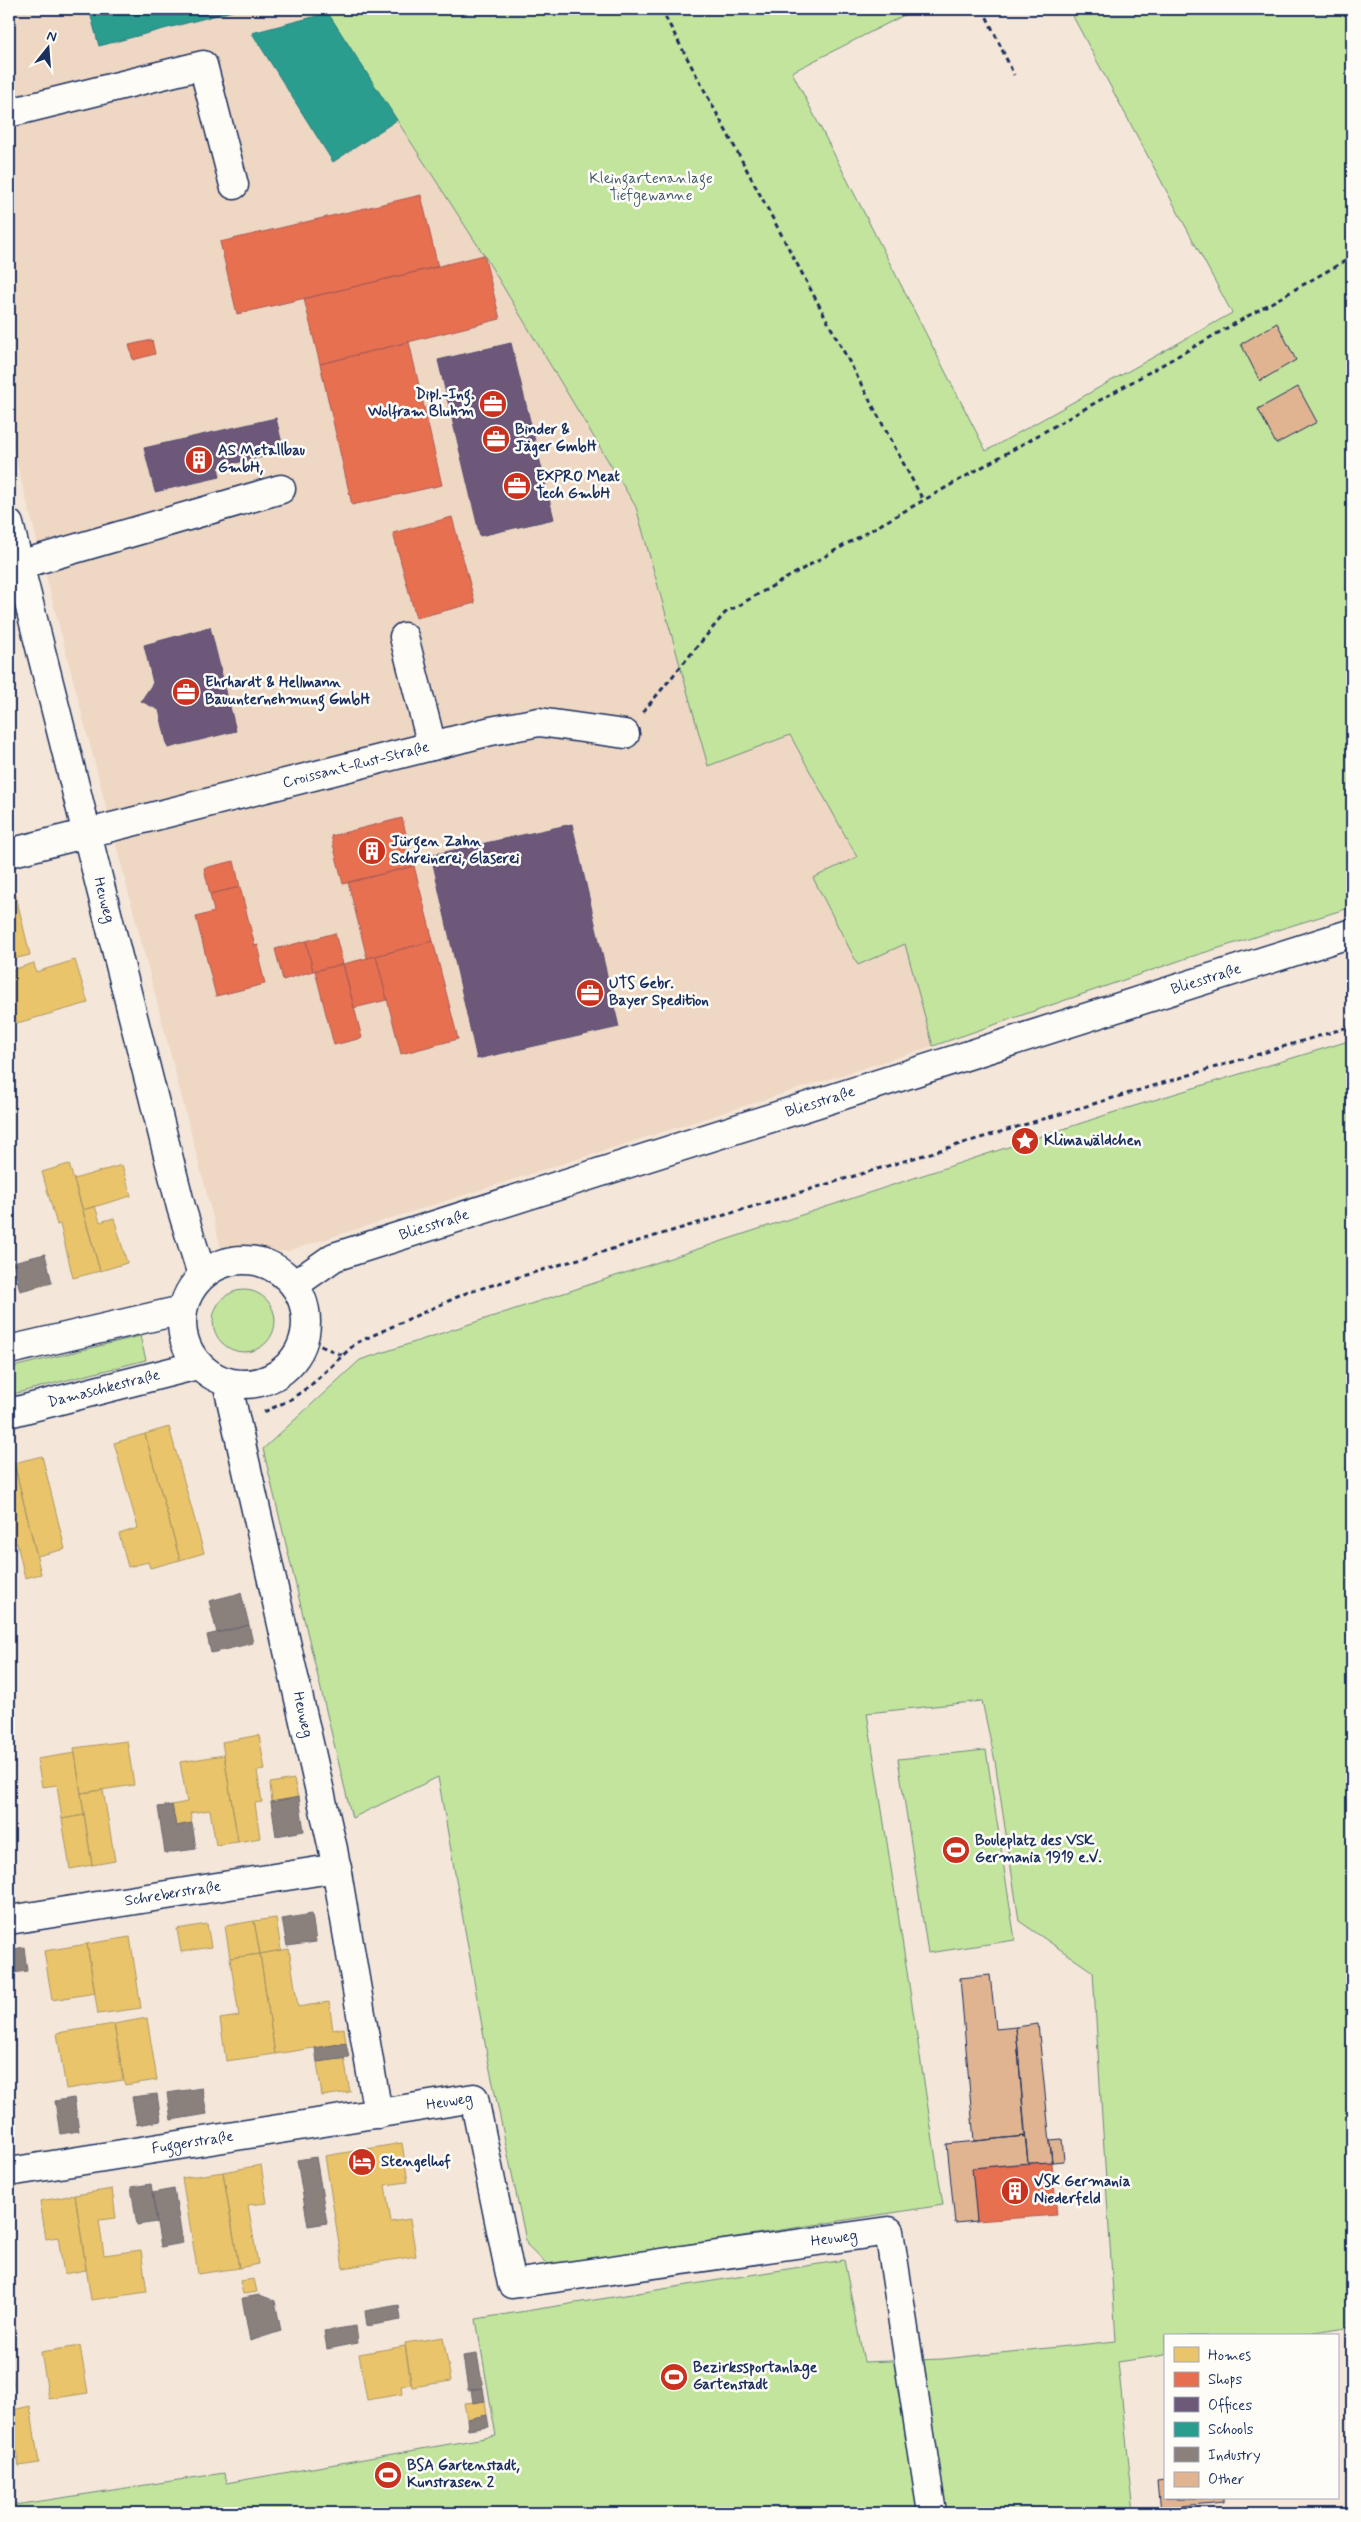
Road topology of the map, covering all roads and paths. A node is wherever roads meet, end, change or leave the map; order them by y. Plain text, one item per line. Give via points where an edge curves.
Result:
1 (660, 9) edge
2 (984, 9) edge
3 (1014, 75) dead end
4 (9, 113) edge
5 (234, 185) dead end
6 (1352, 257) edge
7 (281, 489) dead end
8 (923, 500) junction
9 (9, 524) edge
10 (19, 565) junction
11 (404, 637) dead end
12 (625, 734) joint
13 (432, 746) junction
14 (88, 831) junction
15 (9, 853) edge
16 (1352, 933) edge
17 (1352, 1026) edge
18 (202, 1275) junction
19 (294, 1285) junction
20 (182, 1310) junction
21 (304, 1339) junction
22 (9, 1350) edge
23 (343, 1356) junction
24 (198, 1365) junction
25 (227, 1382) junction
26 (9, 1413) edge
27 (235, 1418) junction
28 (337, 1868) junction
29 (9, 1920) edge
30 (378, 2114) junction
31 (9, 2172) edge
32 (932, 2513) edge

1 - 8 path
2 - 3 path
4 - 5 street via 203,65
6 - 8 path
7 - 10 street
8 - 12 path via 725,613
9 - 10 street, Heuweg
10 - 14 street, Heuweg
11 - 13 street
12 - 13 street, Croissant-Rust-Straße via 539,722
13 - 14 street, Croissant-Rust-Straße
14 - 15 street, Croissant-Rust-Straße
14 - 18 street, Heuweg via 181,1207
16 - 19 street, Bliesstraße via 334,1257
17 - 23 path via 466,1293 356,1343
18 - 19 street via 212,1267 245,1260 264,1263 280,1271
18 - 20 street via 187,1294
19 - 21 street via 302,1298 305,1314
20 - 22 street
20 - 24 street via 182,1330 187,1349
21 - 23 path
21 - 25 street via 293,1360 280,1373 263,1381
23 - 27 path via 290,1400 264,1412
24 - 25 street
24 - 26 street, Damaschkestraße
25 - 27 street, Heuweg
27 - 28 street, Heuweg
28 - 29 street, Schreberstraße
28 - 30 street, Heuweg
30 - 31 street, Fuggerstraße
30 - 32 street, Heuweg via 474,2098 512,2284 889,2231

